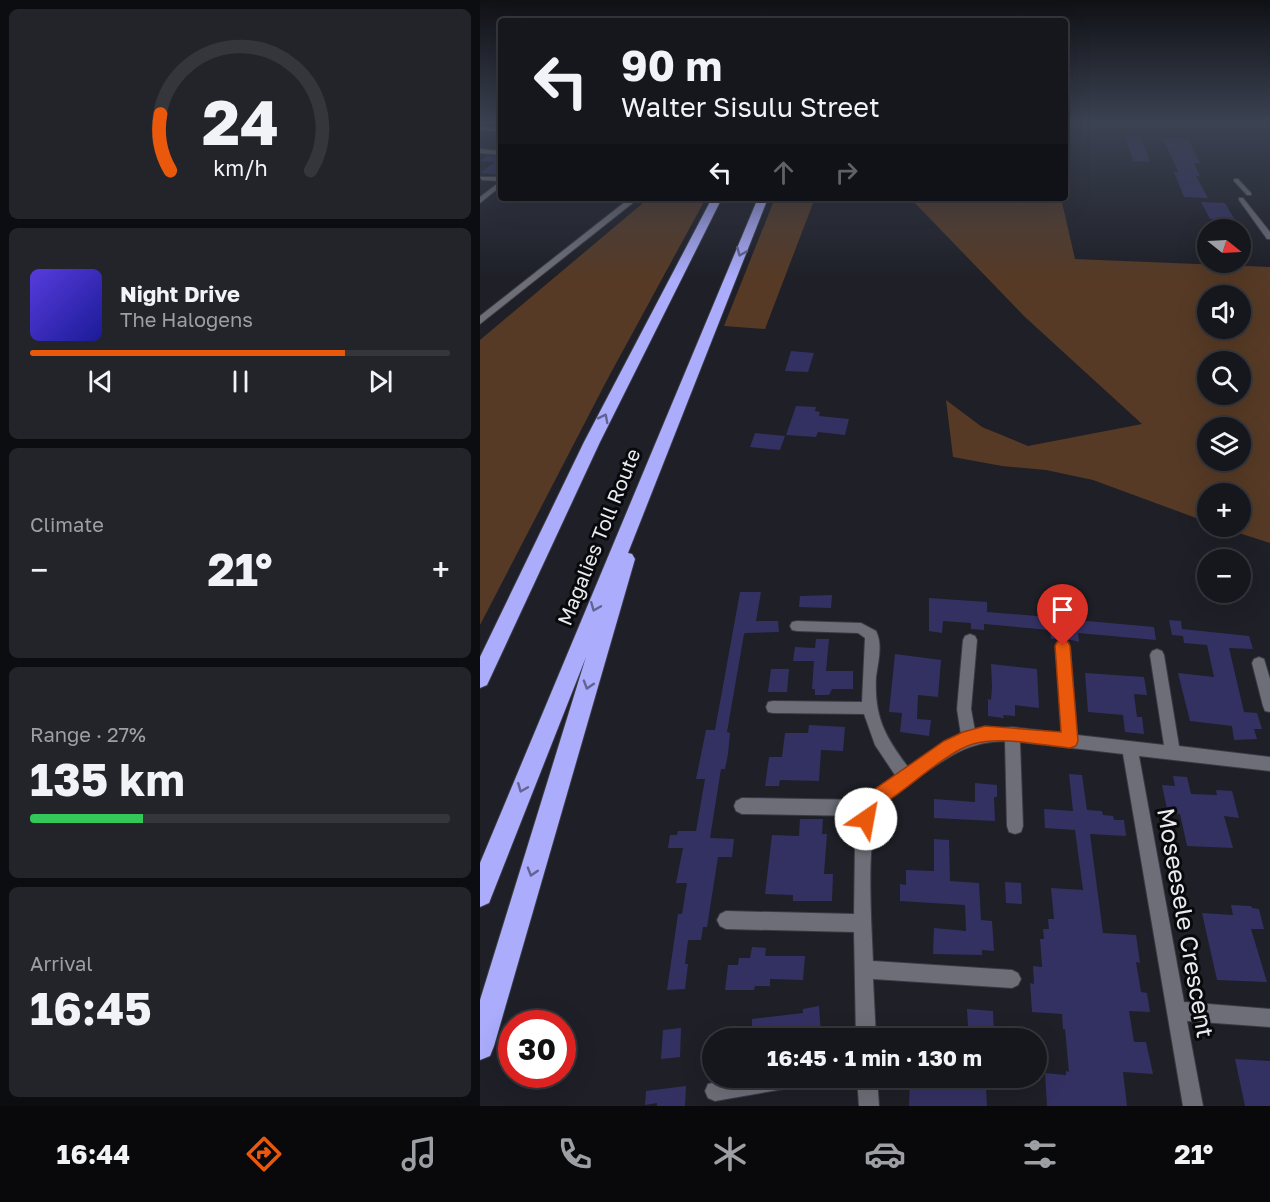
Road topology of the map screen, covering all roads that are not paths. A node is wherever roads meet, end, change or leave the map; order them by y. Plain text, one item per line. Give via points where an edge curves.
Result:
1 (482, 178) dead end
2 (498, 181) edge
3 (498, 184) edge
4 (480, 201) edge
5 (631, 201) edge
6 (715, 201) edge
7 (762, 201) edge
8 (1262, 224) junction
9 (1270, 237) edge
10 (480, 321) edge
11 (592, 442) junction
12 (660, 448) junction
13 (797, 626) dead end
14 (970, 640) dead end
15 (1063, 646) dead end
16 (1157, 655) dead end
17 (480, 657) edge
18 (1259, 663) dead end
19 (480, 679) edge
20 (1270, 706) edge
21 (773, 708) dead end
22 (869, 708) junction
23 (1012, 734) junction
24 (969, 737) junction
25 (1070, 741) junction
26 (1130, 749) junction
27 (1173, 753) junction
28 (1270, 764) edge
29 (906, 777) junction
30 (742, 806) dead end
31 (871, 808) junction
32 (1015, 826) dead end
33 (480, 894) edge
34 (726, 920) dead end
35 (863, 923) junction
36 (864, 969) junction
37 (1012, 979) dead end
38 (1176, 1011) junction
39 (1270, 1018) edge
40 (866, 1028) edge
41 (480, 1046) edge
42 (732, 1088) edge
43 (868, 1088) edge
44 (715, 1091) dead end
45 (869, 1106) edge
46 (1192, 1106) edge

1 - 2 street
3 - 4 street
5 - 10 main road
11 -> 6 highway
7 -> 12 highway, Magalies Toll Route
8 - 8 street via 1240,196 1238,183 1251,197
8 - 9 street
11 - 17 highway
11 - 19 highway
12 -> 33 highway, Magalies Toll Route
12 -> 41 highway
13 - 22 street via 861,628 868,632 873,643
14 - 24 street via 964,709
15 - 25 street
16 - 27 street
18 - 20 street
21 - 22 street
22 - 29 street via 880,740
23 - 24 street
23 - 25 street
23 - 32 street
24 - 29 street
25 - 26 street
26 - 27 street
26 - 38 street, Moseesele Crescent
27 - 28 street
29 - 31 street via 878,797
30 - 31 street
31 - 35 street via 864,834
34 - 35 street
35 - 36 street
36 - 37 street
36 - 40 street
38 - 39 street
38 - 46 street, Moseesele Crescent
42 - 44 street
43 - 45 street

